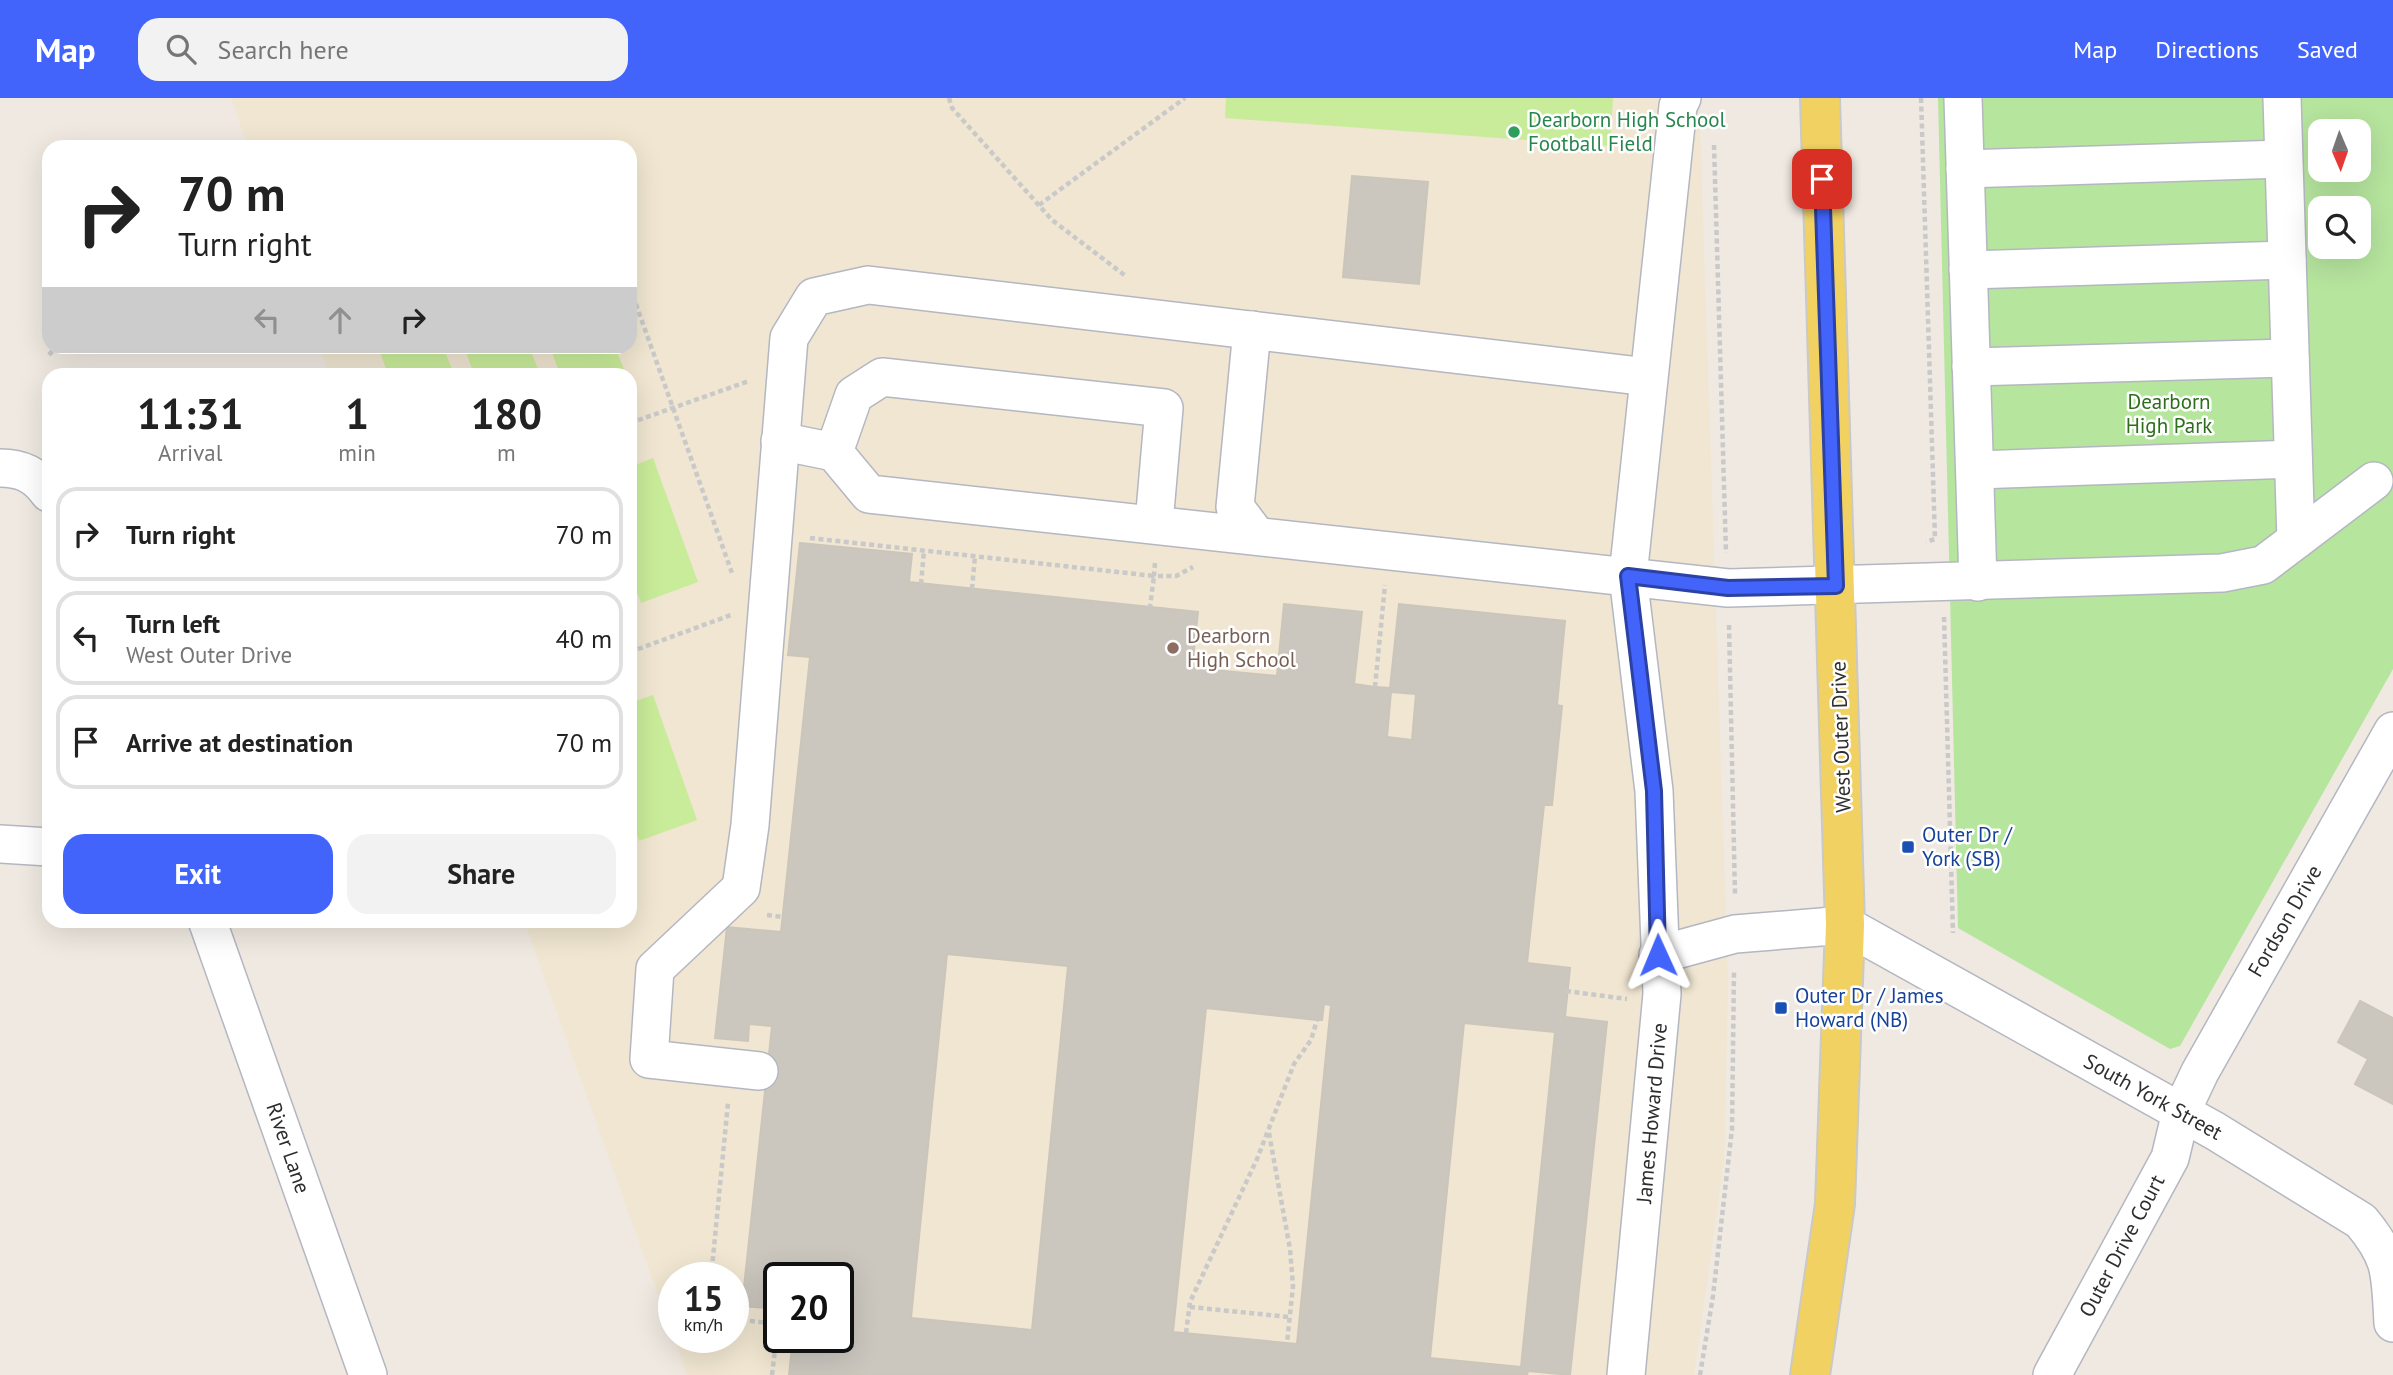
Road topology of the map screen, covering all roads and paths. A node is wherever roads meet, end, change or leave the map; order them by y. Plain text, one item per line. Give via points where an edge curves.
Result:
1 (949, 98) edge
2 (1185, 98) edge
3 (1682, 98) edge
4 (1820, 98) edge
5 (1921, 98) edge
6 (1963, 98) edge
7 (2281, 98) edge
8 (1713, 131) dead end
9 (2283, 159) junction
10 (1965, 169) junction
11 (1039, 205) junction
12 (2287, 260) junction
13 (1968, 270) junction
14 (1137, 285) dead end
15 (637, 307) edge
16 (1252, 330) junction
17 (2290, 358) junction
18 (786, 367) junction
19 (1971, 367) junction
20 (1648, 377) junction
21 (673, 408) junction
22 (637, 421) edge
23 (780, 441) junction
24 (834, 452) junction
25 (2293, 459) junction
26 (0, 468) edge
27 (1975, 470) junction
28 (2374, 481) dead end
29 (42, 483) edge
30 (1153, 523) junction
31 (1204, 529) junction
32 (773, 535) junction
33 (1256, 535) junction
34 (2296, 540) junction
35 (924, 551) junction
36 (975, 556) junction
37 (1726, 561) dead end
38 (1153, 576) junction
39 (1628, 576) junction
40 (1386, 578) dead end
41 (1978, 582) junction
42 (921, 584) dead end
43 (1911, 584) junction
44 (1836, 586) junction
45 (972, 589) dead end
46 (756, 606) junction
47 (1150, 607) dead end
48 (1944, 613) dead end
49 (1729, 625) dead end
50 (637, 649) edge
51 (1375, 687) dead end
52 (2393, 731) edge
53 (0, 844) edge
54 (42, 847) edge
55 (1735, 895) dead end
56 (1844, 925) junction
57 (210, 928) edge
58 (1953, 933) dead end
59 (1658, 955) junction
60 (1735, 966) dead end
61 (1566, 991) dead end
62 (1630, 1012) dead end
63 (1317, 1020) dead end
64 (745, 1069) joint
65 (2181, 1112) junction
66 (1269, 1130) junction
67 (715, 1262) edge
68 (1190, 1307) junction
69 (1289, 1317) junction
70 (2393, 1323) edge
71 (1186, 1333) dead end
72 (1287, 1343) dead end
73 (775, 1353) edge
74 (368, 1375) edge
75 (772, 1375) edge
76 (1626, 1375) edge
77 (1700, 1375) edge
78 (1810, 1375) edge
79 (2052, 1375) edge

1 - 11 path
2 - 11 path
3 - 20 street, James Howard Drive
4 - 44 main road, West Outer Drive
5 - 43 path via 1935,538 1910,549
6 - 10 street
7 - 9 street
8 - 37 path
9 - 10 street
9 - 12 street
10 - 13 street
11 - 14 path
12 - 13 street
12 - 17 street
13 - 19 street
15 - 21 path
16 - 18 street via 868,285 814,296 789,338
16 - 20 street
16 - 33 street via 1235,507
17 - 19 street
17 - 25 street
18 - 21 path
18 - 23 street
19 - 27 street
20 - 39 street, James Howard Drive
21 - 22 path
21 - 46 path
23 - 24 street
23 - 32 street
24 - 30 street via 869,494
24 - 30 street via 854,395 882,377 1164,408
25 - 27 street
25 - 34 street
26 - 29 street via 16,468
27 - 41 street
28 - 34 street
30 - 31 street
31 - 33 street
31 - 38 path via 1210,559 1176,576
32 - 35 path
32 - 46 street
33 - 39 street
34 - 41 street via 2263,565 2222,573
35 - 36 path
35 - 42 path
36 - 38 path
36 - 45 path
38 - 47 path
39 - 44 street via 1728,588
39 - 59 street, James Howard Drive via 1654,791
40 - 51 path
41 - 43 street
43 - 44 street
44 - 56 main road, West Outer Drive
46 - 50 path
46 - 64 street via 750,825 741,888 655,970 649,1059
48 - 58 path
49 - 55 path
52 - 65 street, Fordson Drive
53 - 54 street
56 - 59 street via 1735,934
56 - 65 street, South York Street
56 - 78 main road, West Outer Drive via 1835,1205
57 - 74 street, River Lane
59 - 76 street, James Howard Drive via 1662,994
60 - 77 path via 1732,1129
61 - 62 path via 1631,999
63 - 66 path
64 - 67 path
65 - 70 street, South York Street via 2361,1221 2391,1264
65 - 79 street, Outer Drive Court via 2170,1158
66 - 68 path
66 - 69 path via 1290,1249 1293,1286
68 - 69 path
68 - 71 path
69 - 72 path
73 - 75 path

